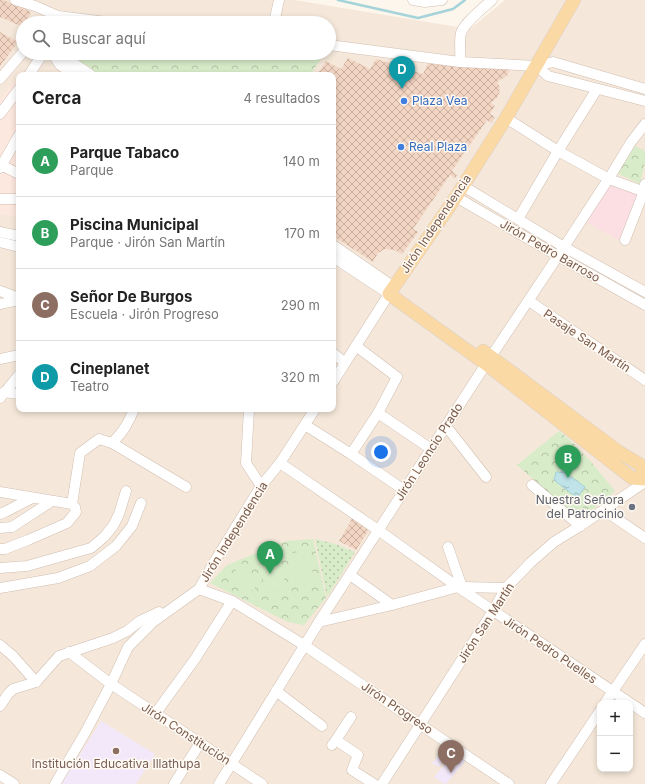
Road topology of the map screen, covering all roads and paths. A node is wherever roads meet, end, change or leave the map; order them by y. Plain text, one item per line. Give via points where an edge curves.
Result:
1 (15, 0) edge
2 (279, 0) edge
3 (413, 0) edge
4 (442, 0) edge
5 (492, 0) edge
6 (574, 0) edge
7 (50, 16) edge
8 (276, 16) edge
9 (336, 46) edge
10 (16, 60) edge
11 (44, 60) edge
12 (55, 60) edge
13 (68, 60) edge
14 (460, 62) junction
15 (537, 66) junction
16 (33, 72) edge
17 (69, 72) edge
18 (86, 72) edge
19 (0, 79) edge
20 (597, 89) junction
21 (645, 89) edge
22 (16, 93) edge
23 (645, 102) edge
24 (0, 114) edge
25 (506, 118) junction
26 (645, 124) edge
27 (16, 140) edge
28 (558, 151) junction
29 (1, 166) edge
30 (16, 173) edge
31 (609, 178) junction
32 (645, 189) edge
33 (459, 191) junction
34 (0, 199) edge
35 (16, 199) edge
36 (518, 219) junction
37 (0, 232) edge
38 (16, 235) edge
39 (625, 240) dead end
40 (0, 242) edge
41 (16, 246) edge
42 (336, 247) edge
43 (564, 247) junction
44 (558, 256) junction
45 (336, 259) edge
46 (392, 290) junction
47 (0, 291) edge
48 (645, 292) edge
49 (16, 298) edge
50 (16, 300) edge
51 (529, 301) junction
52 (644, 301) edge
53 (0, 304) edge
54 (356, 346) junction
55 (16, 356) edge
56 (336, 356) edge
57 (0, 359) edge
58 (489, 360) junction
59 (345, 363) junction
60 (336, 377) edge
61 (16, 379) edge
62 (645, 380) edge
63 (16, 394) edge
64 (2, 395) edge
65 (133, 412) edge
66 (249, 412) edge
67 (313, 412) edge
68 (378, 413) junction
69 (305, 425) junction
70 (446, 426) junction
71 (112, 443) junction
72 (431, 449) junction
73 (351, 454) junction
74 (280, 463) junction
75 (645, 473) edge
76 (486, 477) dead end
77 (645, 480) edge
78 (532, 485) dead end
79 (261, 486) junction
80 (186, 488) dead end
81 (404, 490) junction
82 (126, 491) dead end
83 (0, 492) edge
84 (32, 498) junction
85 (52, 501) junction
86 (141, 503) dead end
87 (72, 504) junction
88 (604, 510) junction
89 (0, 514) edge
90 (580, 526) junction
91 (0, 528) edge
92 (378, 530) junction
93 (645, 538) edge
94 (448, 547) dead end
95 (0, 549) edge
96 (0, 568) edge
97 (350, 575) junction
98 (460, 587) junction
99 (0, 588) edge
100 (506, 588) junction
101 (199, 589) junction
102 (232, 601) junction
103 (180, 602) junction
104 (392, 605) junction
105 (493, 611) junction
106 (319, 622) junction
107 (645, 644) edge
108 (0, 645) edge
109 (304, 645) junction
110 (69, 652) junction
111 (36, 682) junction
112 (111, 684) junction
113 (276, 691) junction
114 (613, 692) junction
115 (608, 700) edge
116 (0, 706) edge
117 (645, 713) edge
118 (154, 714) junction
119 (597, 716) edge
120 (351, 717) dead end
121 (421, 725) junction
122 (322, 726) dead end
123 (200, 743) junction
124 (232, 764) junction
125 (0, 775) edge
126 (14, 784) edge
127 (55, 784) edge
128 (174, 784) edge
129 (219, 784) edge
130 (262, 784) edge
131 (374, 784) edge
132 (382, 784) edge
133 (509, 784) edge
134 (552, 784) edge

1 - 7 street via 36,6
2 - 8 street
3 - 4 street
5 - 14 street via 473,17 461,33
6 - 15 main road, Jirón Independencia
9 - 14 street
10 - 19 street
11 - 16 street
12 - 17 street
13 - 18 street
14 - 15 street
15 - 20 street via 548,76
15 - 21 street via 553,62
15 - 25 main road, Jirón Independencia
20 - 23 street
20 - 28 street
22 - 24 street
25 - 28 street
25 - 33 main road, Jirón Independencia
26 - 31 street, Jirón Leoncio Prado
27 - 29 street
28 - 31 street
28 - 36 street
29 - 30 street
31 - 32 street
31 - 43 street, Jirón Leoncio Prado
32 - 39 street
33 - 36 street
33 - 44 street, Jirón Pedro Barroso
33 - 46 main road, Jirón Independencia
34 - 35 street
36 - 43 street
37 - 38 street
40 - 41 street
42 - 46 street
43 - 44 street, Jirón Leoncio Prado
43 - 48 street
44 - 51 street, Jirón Leoncio Prado
44 - 52 street, Jirón Pedro Barroso
45 - 46 street
46 - 54 street, Jirón Independencia
46 - 58 main road
47 - 49 street
50 - 53 street
51 - 58 street, Jirón Leoncio Prado
51 - 62 street, Pasaje San Martín
54 - 59 street, Jirón Independencia
54 - 68 street via 397,378
55 - 57 street
56 - 59 street
58 - 70 street, Jirón Leoncio Prado
58 - 75 main road via 638,464
58 - 77 main road via 632,478
59 - 60 street, Jirón Independencia
61 - 64 street
63 - 64 street
65 - 71 street
66 - 79 street via 246,463
67 - 69 street, Jirón Independencia
68 - 72 street
68 - 73 street
69 - 73 street
69 - 74 street, Jirón Independencia
70 - 72 street, Jirón Leoncio Prado
70 - 76 street
71 - 80 street
71 - 87 street via 99,440 80,453
72 - 81 street, Jirón Leoncio Prado
73 - 81 street
74 - 79 street, Jirón Independencia
74 - 92 street, Jirón Pedro Puelles
77 - 88 street, Jirón San Martín
78 - 90 street
79 - 101 street, Jirón Independencia
81 - 92 street, Jirón Leoncio Prado
82 - 96 street via 113,526 91,548 27,566
83 - 84 street
84 - 85 street
84 - 89 street
85 - 87 street
85 - 91 street via 12,527
86 - 99 street via 132,526 116,546 90,566 58,578
87 - 95 street via 76,512 68,523
88 - 90 street, Jirón San Martín
88 - 93 street
90 - 100 street, Jirón San Martín via 554,542
92 - 97 street, Jirón Leoncio Prado
92 - 98 street, Jirón Pedro Puelles
94 - 98 street
97 - 104 street
97 - 106 street, Jirón Leoncio Prado
98 - 100 street
98 - 104 street
98 - 105 street, Jirón Pedro Puelles
100 - 105 street, Jirón San Martín
101 - 102 street, Jirón Progreso
101 - 103 street, Jirón Independencia
102 - 109 street, Jirón Progreso
102 - 118 street via 195,659
103 - 110 street via 140,621 113,638
103 - 112 street, Jirón Independencia via 153,622 128,647
104 - 106 street
105 - 114 street, Jirón Pedro Puelles
105 - 121 street, Jirón San Martín
106 - 109 street, Jirón Leoncio Prado
107 - 114 street
108 - 111 street
109 - 113 street, Jirón Leoncio Prado
109 - 121 street, Jirón Progreso
110 - 111 street via 59,656
110 - 112 street, Jirón Constitución
111 - 116 street via 13,689
112 - 118 street, Jirón Constitución
112 - 127 street, Jirón Independencia
113 - 122 street
113 - 124 street, Jirón Leoncio Prado
114 - 115 street
114 - 117 street, Jirón Pedro Puelles
118 - 123 street, Jirón Constitución
119 - 134 street
120 - 131 street via 334,742 358,755 352,770
121 - 132 street, Jirón San Martín
121 - 133 street, Jirón Progreso
123 - 124 street, Jirón Constitución
123 - 128 street
124 - 129 street, Jirón Leoncio Prado
124 - 130 street, Jirón Constitución
125 - 126 street

